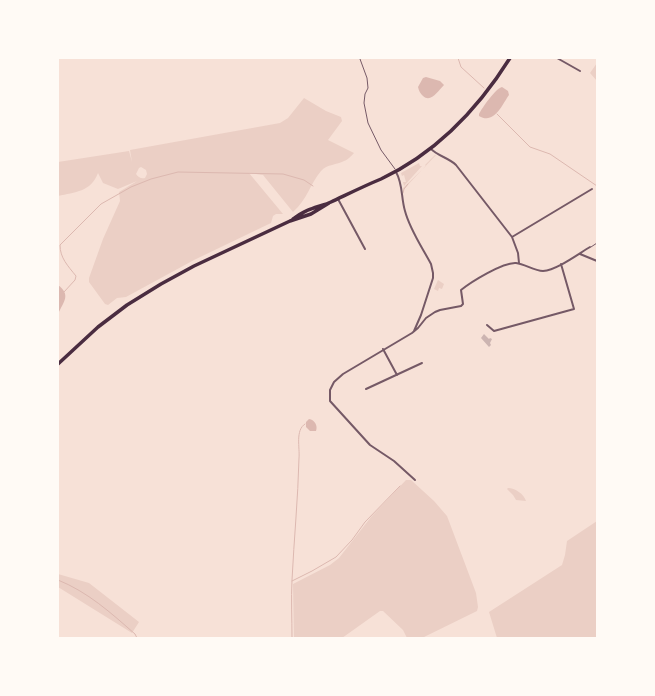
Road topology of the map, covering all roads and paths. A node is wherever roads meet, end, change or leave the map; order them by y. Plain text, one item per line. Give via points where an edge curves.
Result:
1 (510, 58) edge
2 (557, 58) edge
3 (360, 59) edge
4 (580, 71) dead end
5 (432, 149) junction
6 (396, 172) junction
7 (592, 189) dead end
8 (338, 199) junction
9 (512, 237) junction
10 (597, 243) edge
11 (590, 247) joint
12 (365, 249) dead end
13 (580, 254) junction
14 (597, 261) edge
15 (519, 263) junction
16 (560, 264) junction
17 (487, 325) dead end
18 (414, 331) junction
19 (384, 349) junction
20 (58, 364) edge
21 (422, 364) dead end
22 (397, 375) junction
23 (366, 389) dead end
24 (415, 480) dead end

1 - 5 main road via 468,113
2 - 4 street
3 - 6 lane via 367,78 368,88 364,103 368,123 381,150
5 - 6 main road
5 - 9 street via 456,165
6 - 8 main road
6 - 18 street via 406,217 431,264 433,273
7 - 9 street
8 - 12 street
8 - 20 main road via 308,210 149,291 98,327
9 - 15 street
10 - 11 lane
11 - 13 street
13 - 14 street
13 - 16 street
15 - 16 street via 542,271
15 - 18 street via 504,266 484,275 462,289 462,306 435,312
16 - 17 street via 574,309 494,331
18 - 19 street
19 - 22 street
19 - 24 street via 334,382 330,390 330,401 370,445
21 - 22 street
22 - 23 street

